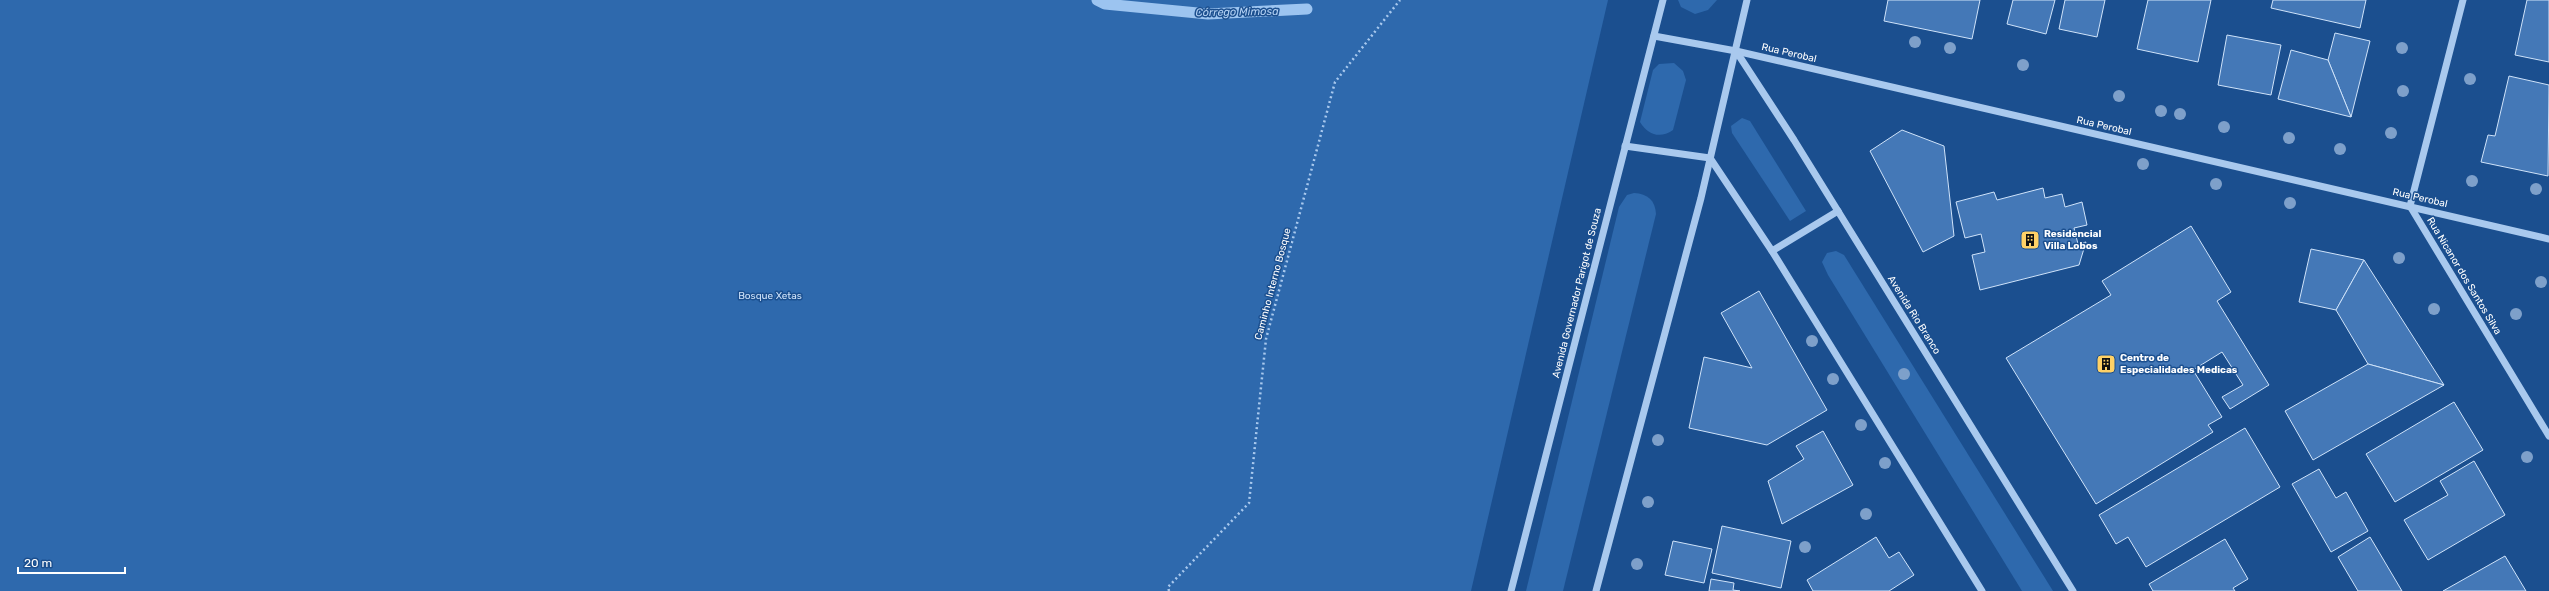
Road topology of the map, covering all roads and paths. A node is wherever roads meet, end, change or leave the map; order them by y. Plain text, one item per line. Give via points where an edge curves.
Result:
1 (1400, 0) edge
2 (1663, 0) edge
3 (1747, 0) edge
4 (2463, 0) edge
5 (1654, 36) junction
6 (1736, 51) junction
7 (1625, 146) junction
8 (1710, 158) junction
9 (2410, 206) junction
10 (1838, 211) junction
11 (2549, 239) edge
12 (1772, 251) junction
13 (2549, 436) edge
14 (1168, 591) edge
15 (1511, 591) edge
16 (1596, 591) edge
17 (1982, 591) edge
18 (2073, 591) edge

1 - 14 path, Caminho Interno Bosque via 1335,82 1266,339 1249,503 1168,587
2 - 5 street, Avenida Governador Parigot de Souza
3 - 6 street
4 - 9 street
5 - 6 street, Rua Perobal
5 - 7 street, Avenida Governador Parigot de Souza
6 - 8 street
6 - 9 street, Rua Perobal
6 - 10 street, Avenida Rio Branco
7 - 8 street
7 - 15 street, Avenida Governador Parigot de Souza
8 - 12 street
8 - 16 street via 1702,198
9 - 11 street, Rua Perobal
9 - 13 street, Rua Nicanor dos Santos Silva
10 - 12 street
10 - 18 street, Avenida Rio Branco
12 - 17 street

